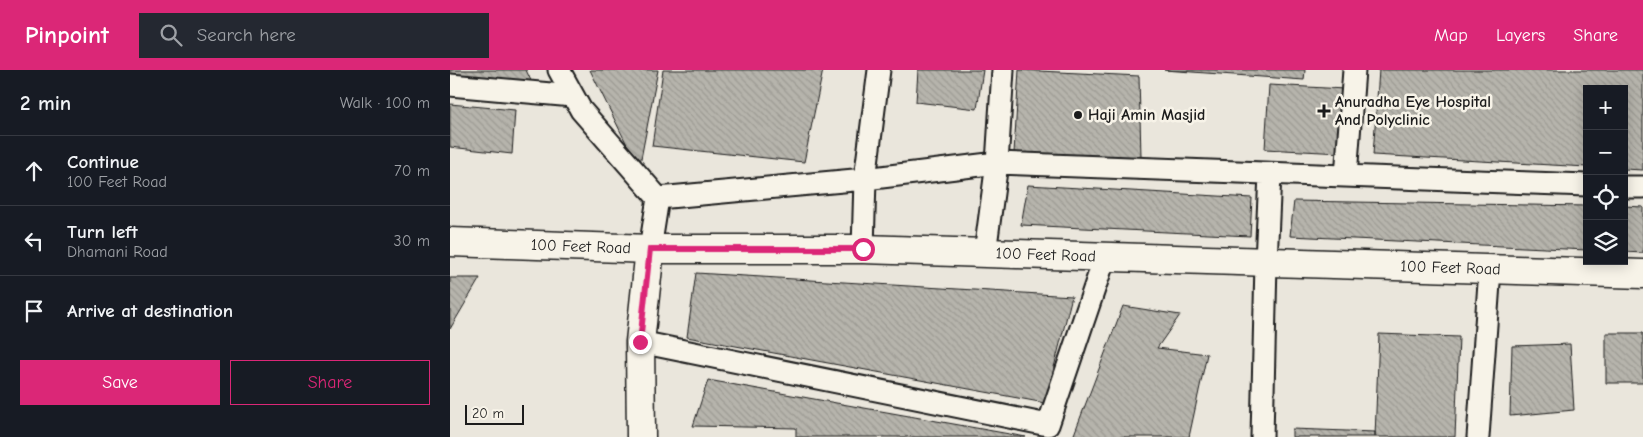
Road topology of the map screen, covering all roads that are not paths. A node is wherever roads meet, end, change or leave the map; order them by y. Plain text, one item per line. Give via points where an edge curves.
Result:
1 (559, 70) edge
2 (879, 70) edge
3 (1003, 70) edge
4 (1354, 70) edge
5 (450, 85) edge
6 (573, 96) junction
7 (997, 164) junction
8 (1270, 174) junction
9 (1346, 176) junction
10 (866, 179) junction
11 (1583, 185) edge
12 (1628, 187) edge
13 (1643, 188) edge
14 (658, 198) junction
15 (450, 242) edge
16 (650, 249) junction
17 (863, 249) junction
18 (985, 253) junction
19 (1105, 257) junction
20 (1266, 262) junction
21 (1490, 269) junction
22 (1643, 274) edge
23 (640, 342) junction
24 (1047, 431) edge
25 (641, 437) edge
26 (1262, 437) edge
27 (1478, 437) edge

1 - 6 street
2 - 10 street
3 - 7 street
4 - 9 street
5 - 6 street
6 - 14 street via 581,110
7 - 8 street
7 - 10 street
7 - 18 street
8 - 9 street
8 - 20 street
9 - 11 street
10 - 14 street
10 - 17 street
12 - 13 street
14 - 16 street
15 - 16 main road, 100 Feet Road
16 - 17 main road, 100 Feet Road
16 - 23 main road
17 - 18 main road, 100 Feet Road
18 - 19 main road, 100 Feet Road
19 - 20 main road, 100 Feet Road
19 - 24 street
20 - 21 main road, 100 Feet Road
20 - 26 street
21 - 22 main road, 100 Feet Road
21 - 27 street
23 - 24 street
23 - 25 main road

